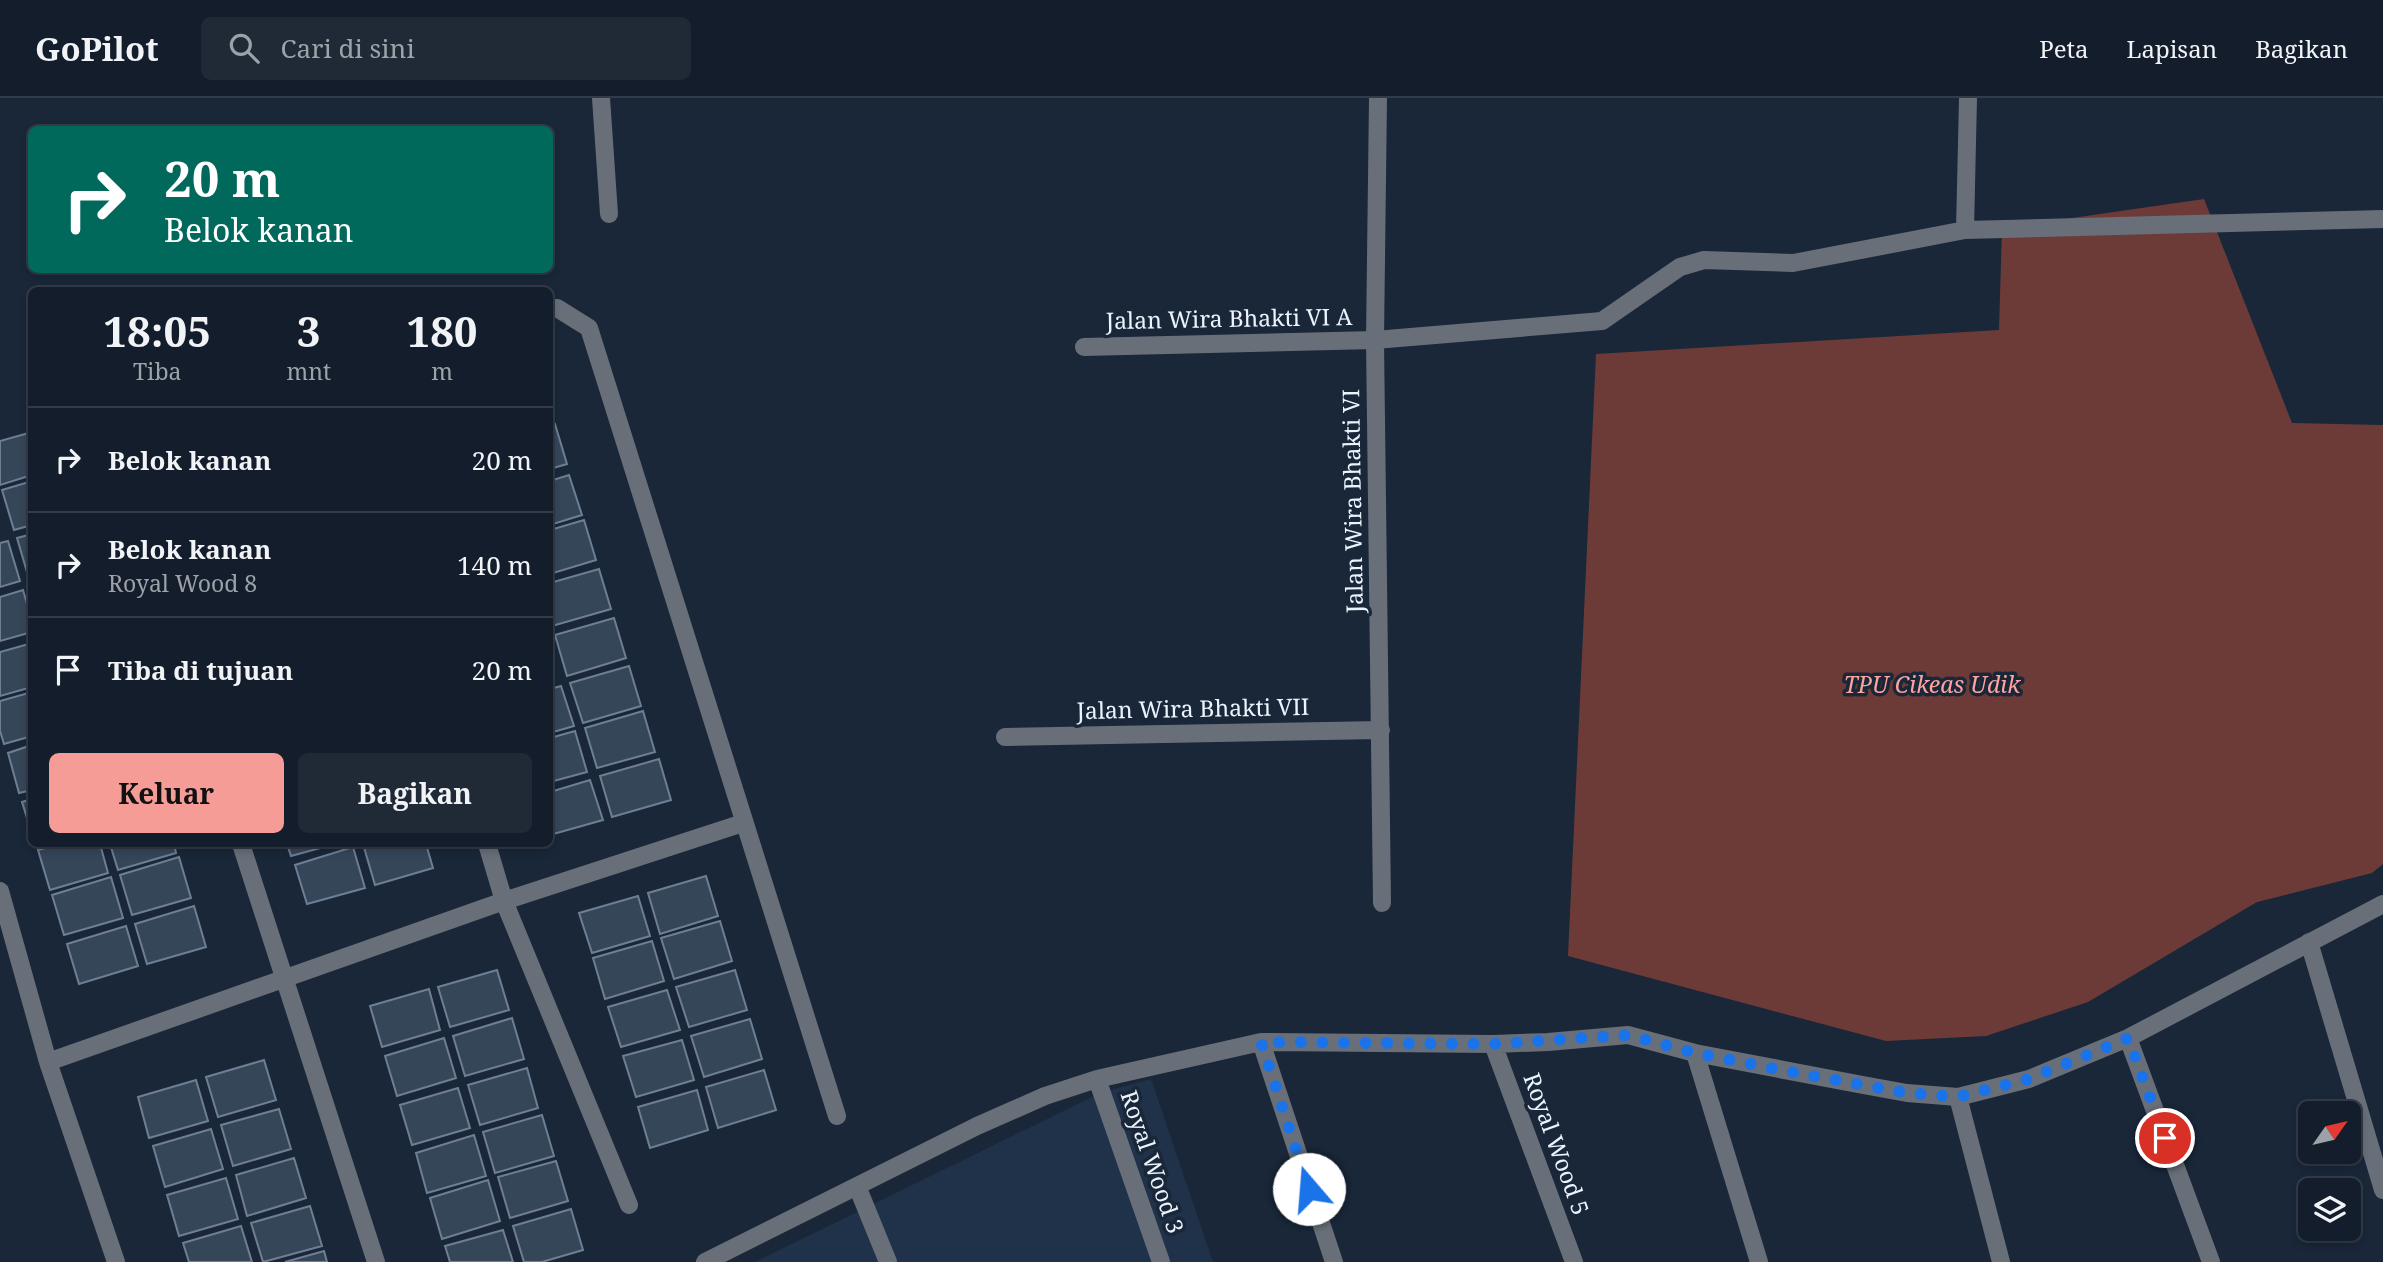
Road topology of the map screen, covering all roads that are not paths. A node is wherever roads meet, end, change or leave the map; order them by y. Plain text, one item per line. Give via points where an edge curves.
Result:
1 (601, 98) edge
2 (1378, 98) edge
3 (1968, 98) edge
4 (609, 214) dead end
5 (2383, 219) edge
6 (1965, 230) junction
7 (553, 308) edge
8 (1375, 340) junction
9 (1084, 347) dead end
10 (1381, 730) junction
11 (1005, 737) dead end
12 (743, 823) junction
13 (241, 847) edge
14 (488, 847) edge
15 (0, 891) edge
16 (504, 901) junction
17 (1382, 902) dead end
18 (2383, 904) edge
19 (2309, 942) junction
20 (285, 979) junction
21 (2128, 1038) junction
22 (1261, 1042) junction
23 (1493, 1044) junction
24 (1695, 1053) junction
25 (48, 1062) junction
26 (1097, 1079) junction
27 (1958, 1097) junction
28 (837, 1116) dead end
29 (857, 1186) junction
30 (2383, 1191) edge
31 (629, 1205) dead end
32 (116, 1262) edge
33 (376, 1262) edge
34 (705, 1262) edge
35 (888, 1262) edge
36 (1161, 1262) edge
37 (1334, 1262) edge
38 (1574, 1262) edge
39 (1759, 1262) edge
40 (2001, 1262) edge
41 (2211, 1262) edge

1 - 4 street
2 - 8 street, Jalan Wira Bhakti VI
3 - 6 street
5 - 6 street, Jalan Wira Bhakti VI A
6 - 8 street, Jalan Wira Bhakti VI A via 1793,263 1704,260 1680,267 1602,321
7 - 12 street via 589,328
8 - 9 street, Jalan Wira Bhakti VI A
8 - 10 street, Jalan Wira Bhakti VI
10 - 11 street, Jalan Wira Bhakti VII
10 - 17 street, Jalan Wira Bhakti VI
12 - 16 street
12 - 28 street
13 - 20 street
14 - 16 street
15 - 25 street
16 - 20 street
16 - 31 street
18 - 19 street
19 - 21 street
19 - 30 street
20 - 25 street
20 - 33 street
21 - 27 street via 2029,1079
21 - 41 street
22 - 23 street
22 - 26 street
22 - 37 street
23 - 24 street via 1628,1035
23 - 38 street, Royal Wood 5
24 - 27 street via 1907,1093
24 - 39 street
25 - 32 street
26 - 29 street via 977,1126
26 - 36 street, Royal Wood 3
27 - 40 street
29 - 34 street
29 - 35 street

